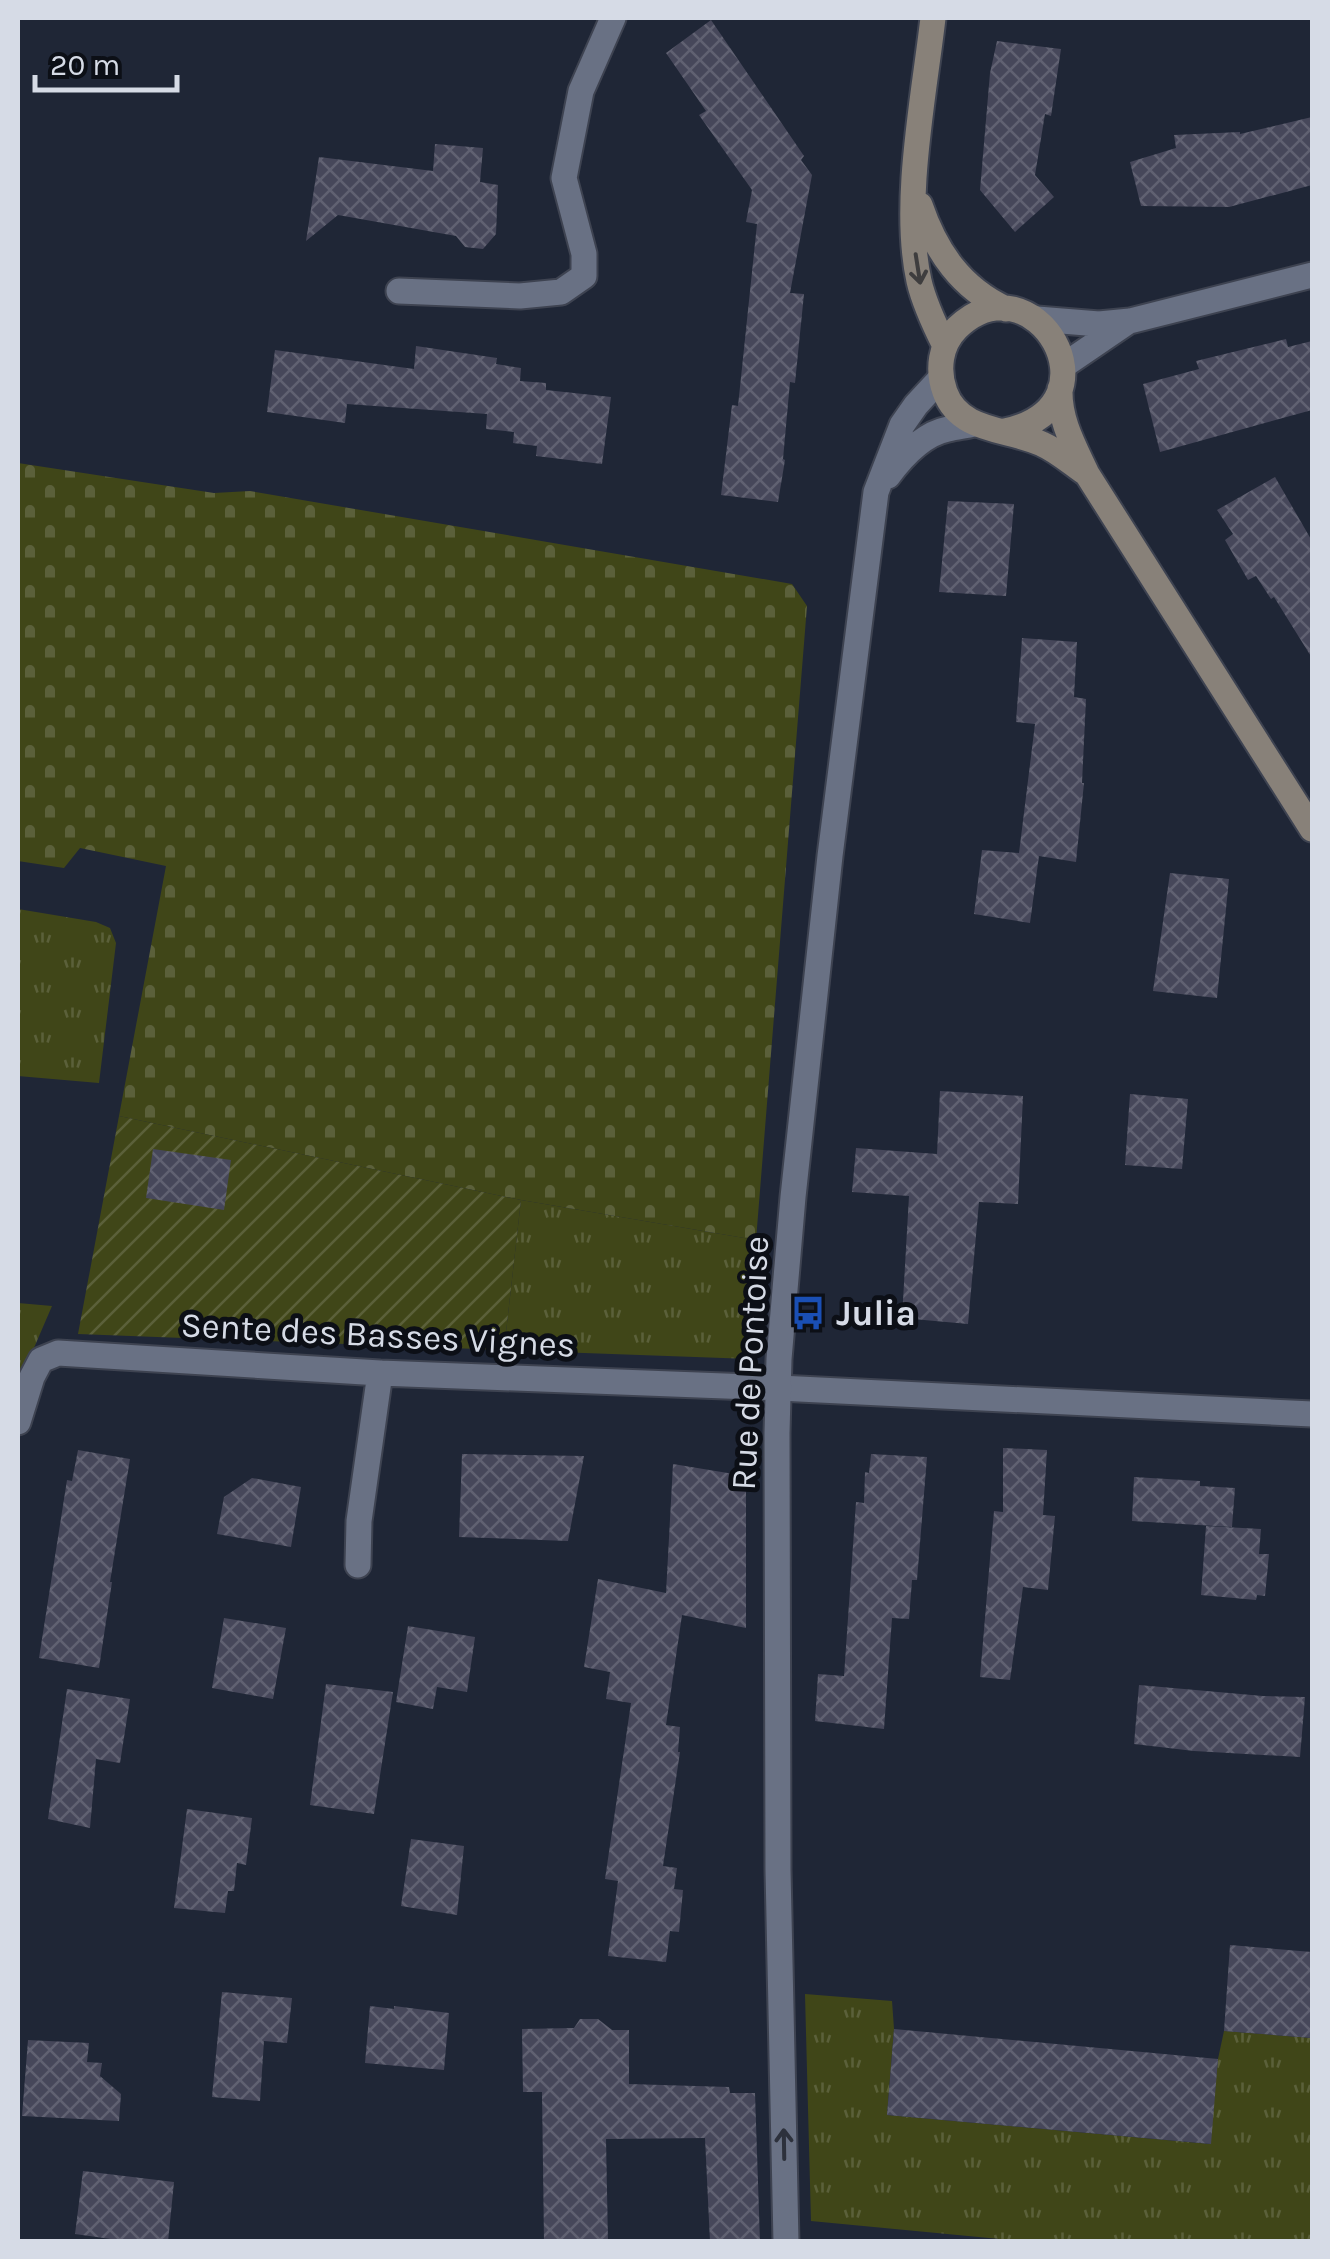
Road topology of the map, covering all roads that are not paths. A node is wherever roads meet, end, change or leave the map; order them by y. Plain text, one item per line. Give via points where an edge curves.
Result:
1 (614, 18) edge
2 (933, 18) edge
3 (914, 188) junction
4 (1312, 275) edge
5 (399, 291) dead end
6 (1006, 309) junction
7 (1037, 320) junction
8 (1130, 321) junction
9 (944, 346) junction
10 (941, 378) junction
11 (1061, 378) junction
12 (974, 424) junction
13 (1005, 431) junction
14 (1087, 474) junction
15 (876, 492) junction
16 (1312, 829) edge
17 (380, 1373) junction
18 (778, 1388) junction
19 (1312, 1414) edge
20 (18, 1422) edge
21 (358, 1565) dead end
22 (786, 2242) edge

1 - 5 street via 580,91 564,178 584,276 560,292 520,296
2 - 3 main road
3 - 6 main road via 960,277
3 -> 9 main road via 920,283
4 - 8 street
6 - 7 main road
6 - 9 main road via 976,314
7 - 8 street
7 - 11 main road via 1059,348
8 - 11 street
9 - 10 main road
10 - 12 main road via 946,396
10 - 15 street, Rue de Pontoise via 902,425
11 - 13 main road via 1052,406
11 - 14 main road via 1064,423
12 - 13 main road
12 - 15 street via 923,440
13 - 14 main road via 1045,445
14 - 16 main road
15 - 18 street, Rue de Pontoise via 818,962
17 - 18 street, Sente des Basses Vignes
17 - 20 street, Sente des Basses Vignes via 58,1353 42,1360
17 - 21 street
18 - 19 street, Sente des Basses Vignes
22 -> 18 street, Rue de Pontoise

